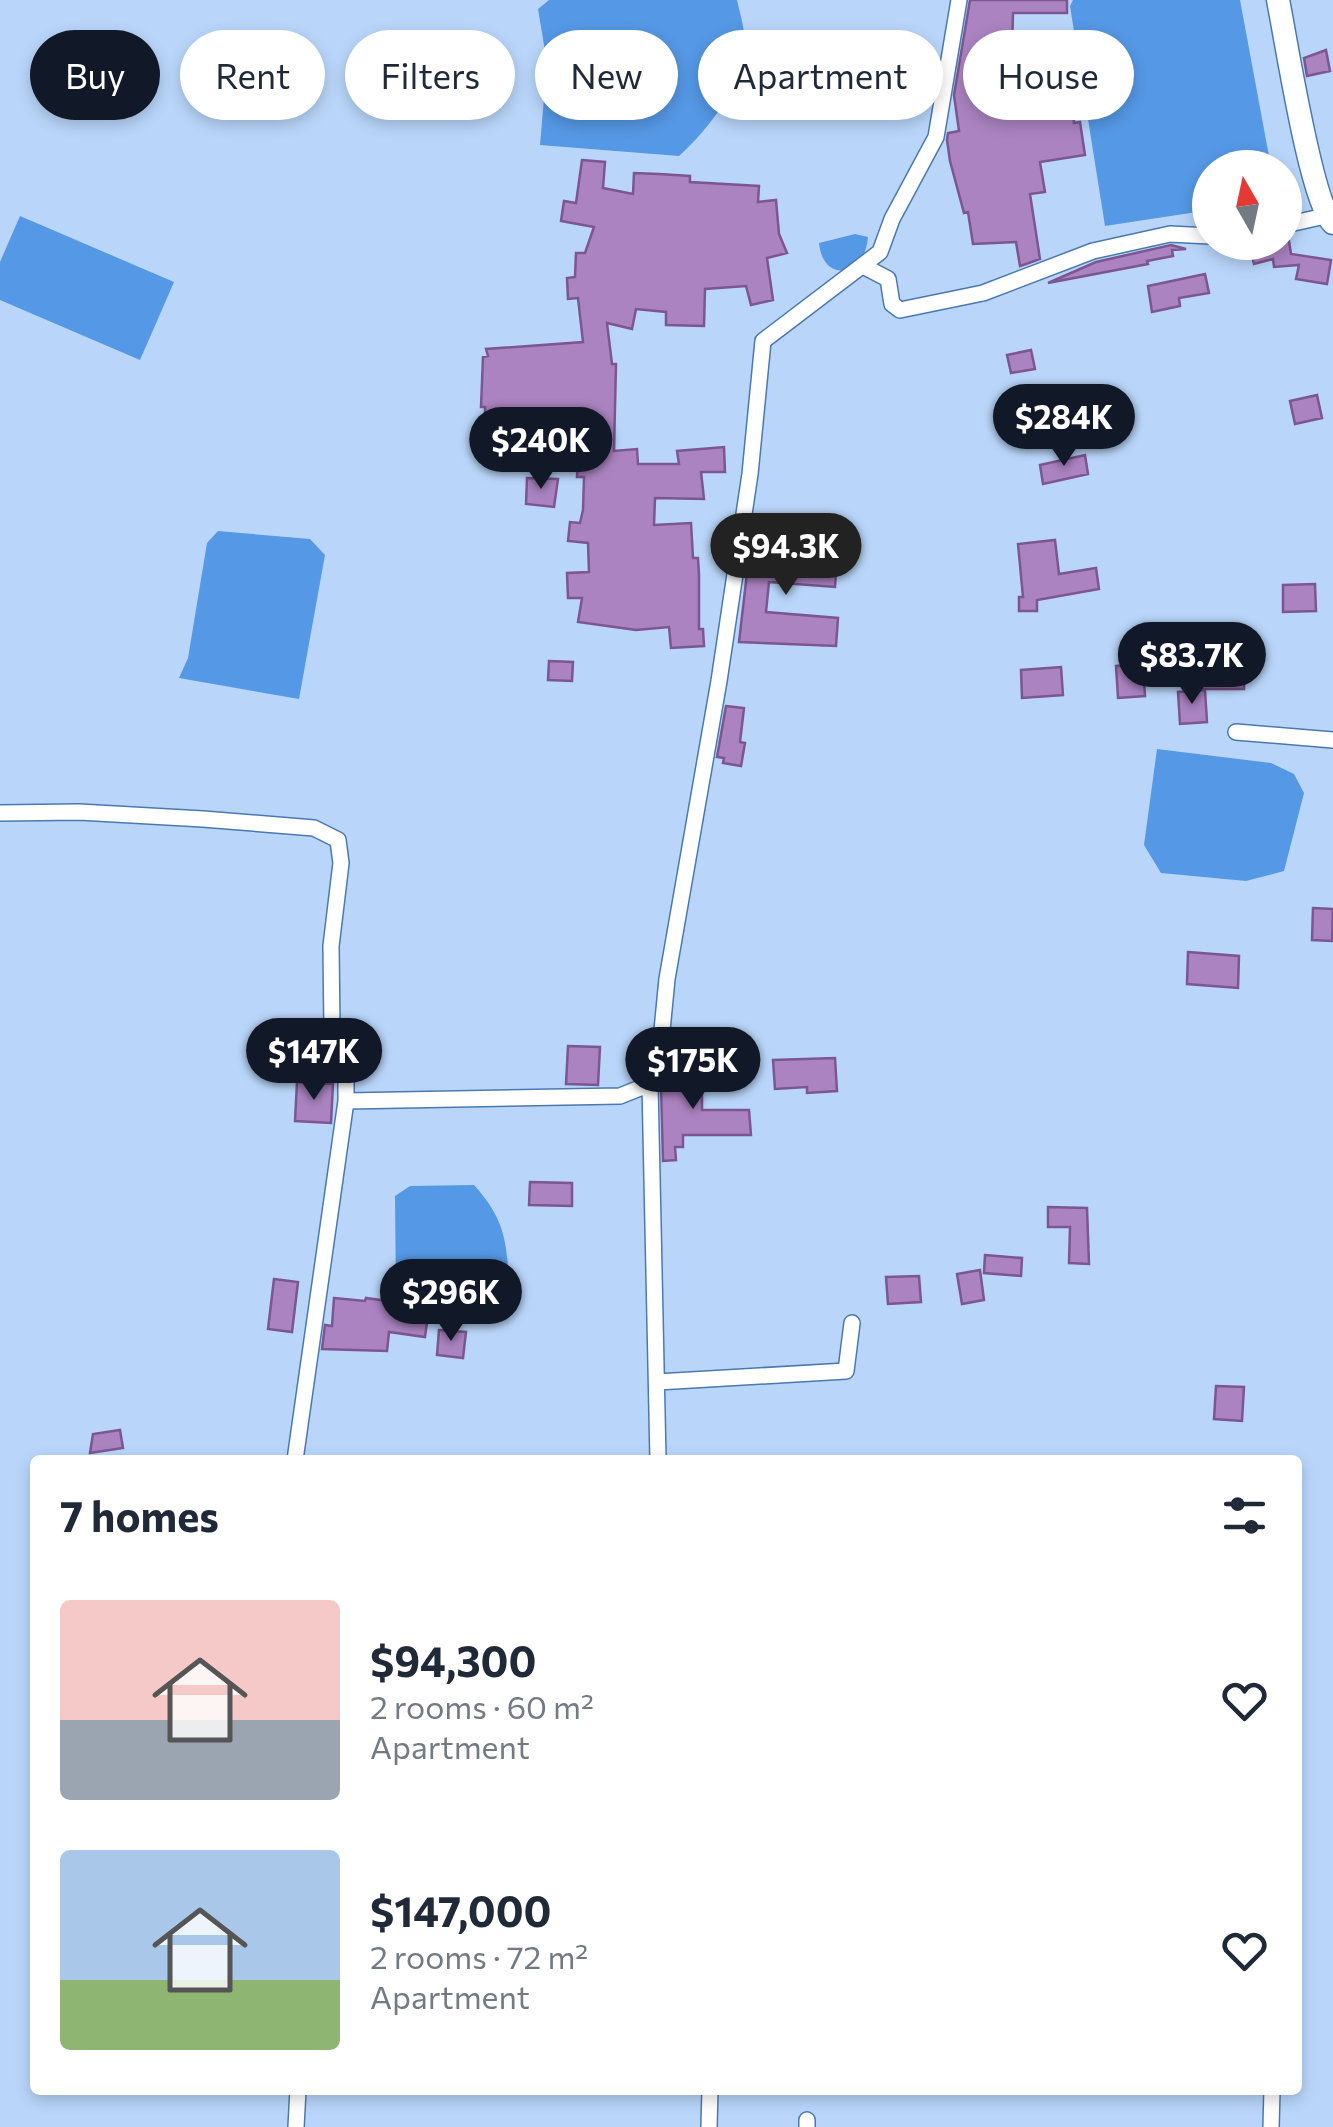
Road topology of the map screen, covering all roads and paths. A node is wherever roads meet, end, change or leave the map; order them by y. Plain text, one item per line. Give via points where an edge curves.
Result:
1 (959, 0) edge
2 (1278, 0) edge
3 (1329, 220) edge
4 (1302, 224) edge
5 (1192, 235) edge
6 (863, 266) junction
7 (1236, 732) dead end
8 (1333, 740) edge
9 (0, 812) edge
10 (650, 1084) junction
11 (346, 1101) junction
12 (852, 1324) dead end
13 (657, 1382) junction
14 (296, 1455) edge
15 (658, 1455) edge
16 (298, 2095) edge
17 (710, 2095) edge
18 (1272, 2095) edge
19 (296, 2127) edge
20 (710, 2127) edge
21 (1270, 2127) edge

1 - 6 street via 936,137 880,252
2 - 3 street
3 - 4 street
5 - 6 street via 1093,251 983,293 900,310 892,304 888,279
6 - 10 street via 763,341 720,681 667,979 658,1071
7 - 8 street
9 - 11 street via 202,818 314,828 338,840 332,1030 346,1074
10 - 11 street via 620,1096
10 - 13 street
11 - 14 street
12 - 13 street via 846,1371
13 - 15 street
16 - 19 street
17 - 20 street
18 - 21 street

